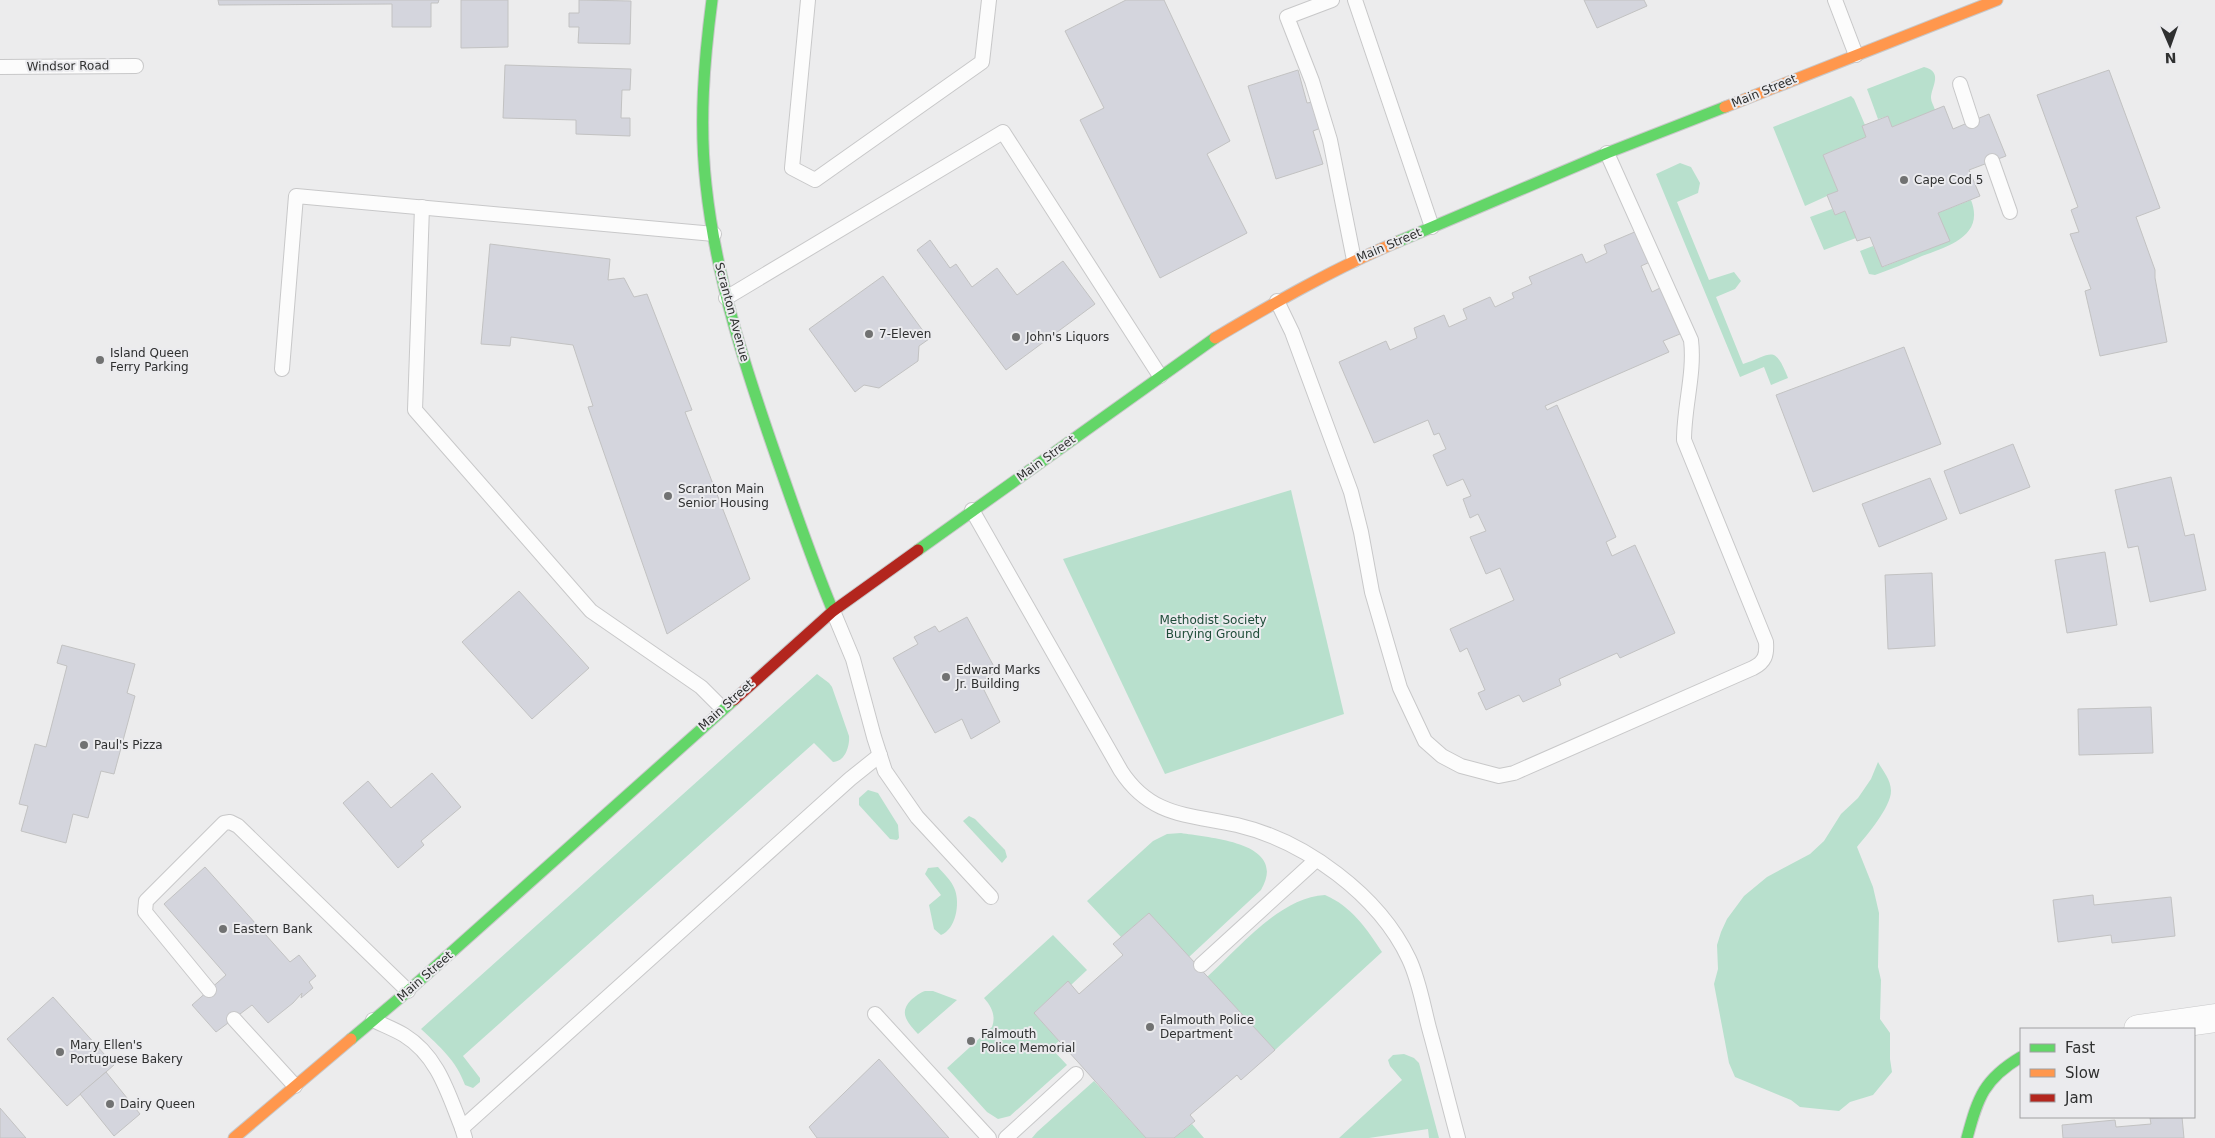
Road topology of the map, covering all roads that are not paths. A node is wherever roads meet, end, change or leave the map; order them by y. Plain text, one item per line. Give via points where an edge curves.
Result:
1 (712, 0) edge
2 (808, 0) edge
3 (989, 0) edge
4 (1332, 0) edge
5 (1355, 0) edge
6 (1835, 0) edge
7 (1997, 0) edge
8 (1856, 54) junction
9 (136, 66) dead end
10 (0, 67) edge
11 (1960, 84) dead end
12 (1972, 121) dead end
13 (1607, 153) junction
14 (1992, 161) dead end
15 (422, 207) junction
16 (2010, 212) dead end
17 (1432, 227) junction
18 (714, 234) junction
19 (1354, 260) junction
20 (726, 298) junction
21 (1277, 301) junction
22 (282, 369) dead end
23 (1160, 376) junction
24 (972, 510) junction
25 (833, 611) junction
26 (722, 708) junction
27 (880, 755) junction
28 (1316, 860) junction
29 (991, 897) dead end
30 (1201, 965) dead end
31 (209, 990) dead end
32 (408, 991) junction
33 (875, 1014) dead end
34 (2215, 1018) edge
35 (234, 1019) dead end
36 (373, 1020) junction
37 (2145, 1028) edge
38 (2020, 1058) edge
39 (1076, 1074) dead end
40 (296, 1086) junction
41 (463, 1133) edge
42 (234, 1138) edge
43 (989, 1138) edge
44 (1006, 1138) edge
45 (1458, 1138) edge
46 (1967, 1138) edge

1 - 18 main road, Scranton Avenue via 704,116 706,184
2 - 3 lane via 792,168 815,180 982,62
4 - 19 lane via 1287,17 1330,140
5 - 17 lane
6 - 8 lane
7 - 8 main road, Main Street
8 - 13 main road, Main Street
9 - 10 lane, Windsor Road
11 - 12 lane
13 - 17 main road, Main Street
13 - 21 lane via 1691,340 1684,440 1766,642 1767,654 1762,664 1514,773 1499,776 1484,773 1442,756 1425,741 1400,688 1372,592 1351,492 1296,341
14 - 16 lane
15 - 18 lane
15 - 22 lane via 296,196
15 - 26 lane via 415,410 591,611 701,687
17 - 19 main road, Main Street
18 - 20 main road, Scranton Avenue
19 - 21 main road, Main Street
20 - 23 lane via 1003,132
20 - 25 main road, Scranton Avenue via 775,454
21 - 23 main road, Main Street
23 - 24 main road, Main Street
24 - 25 main road, Main Street
24 - 28 lane via 1121,771 1136,791 1168,810 1254,831
25 - 26 main road, Main Street
25 - 27 lane via 853,659
26 - 32 main road, Main Street
27 - 29 lane via 885,771 917,817
27 - 41 lane
28 - 30 lane
28 - 45 lane via 1374,907 1409,958
31 - 32 lane via 145,912 144,906 146,900 224,823 230,822 238,826
32 - 36 main road, Main Street
33 - 43 lane
34 - 37 street
35 - 40 lane
36 - 40 main road, Main Street
36 - 41 lane via 404,1035 433,1061
38 - 46 main road via 2001,1069 1984,1088
39 - 44 lane
40 - 42 main road, Main Street

